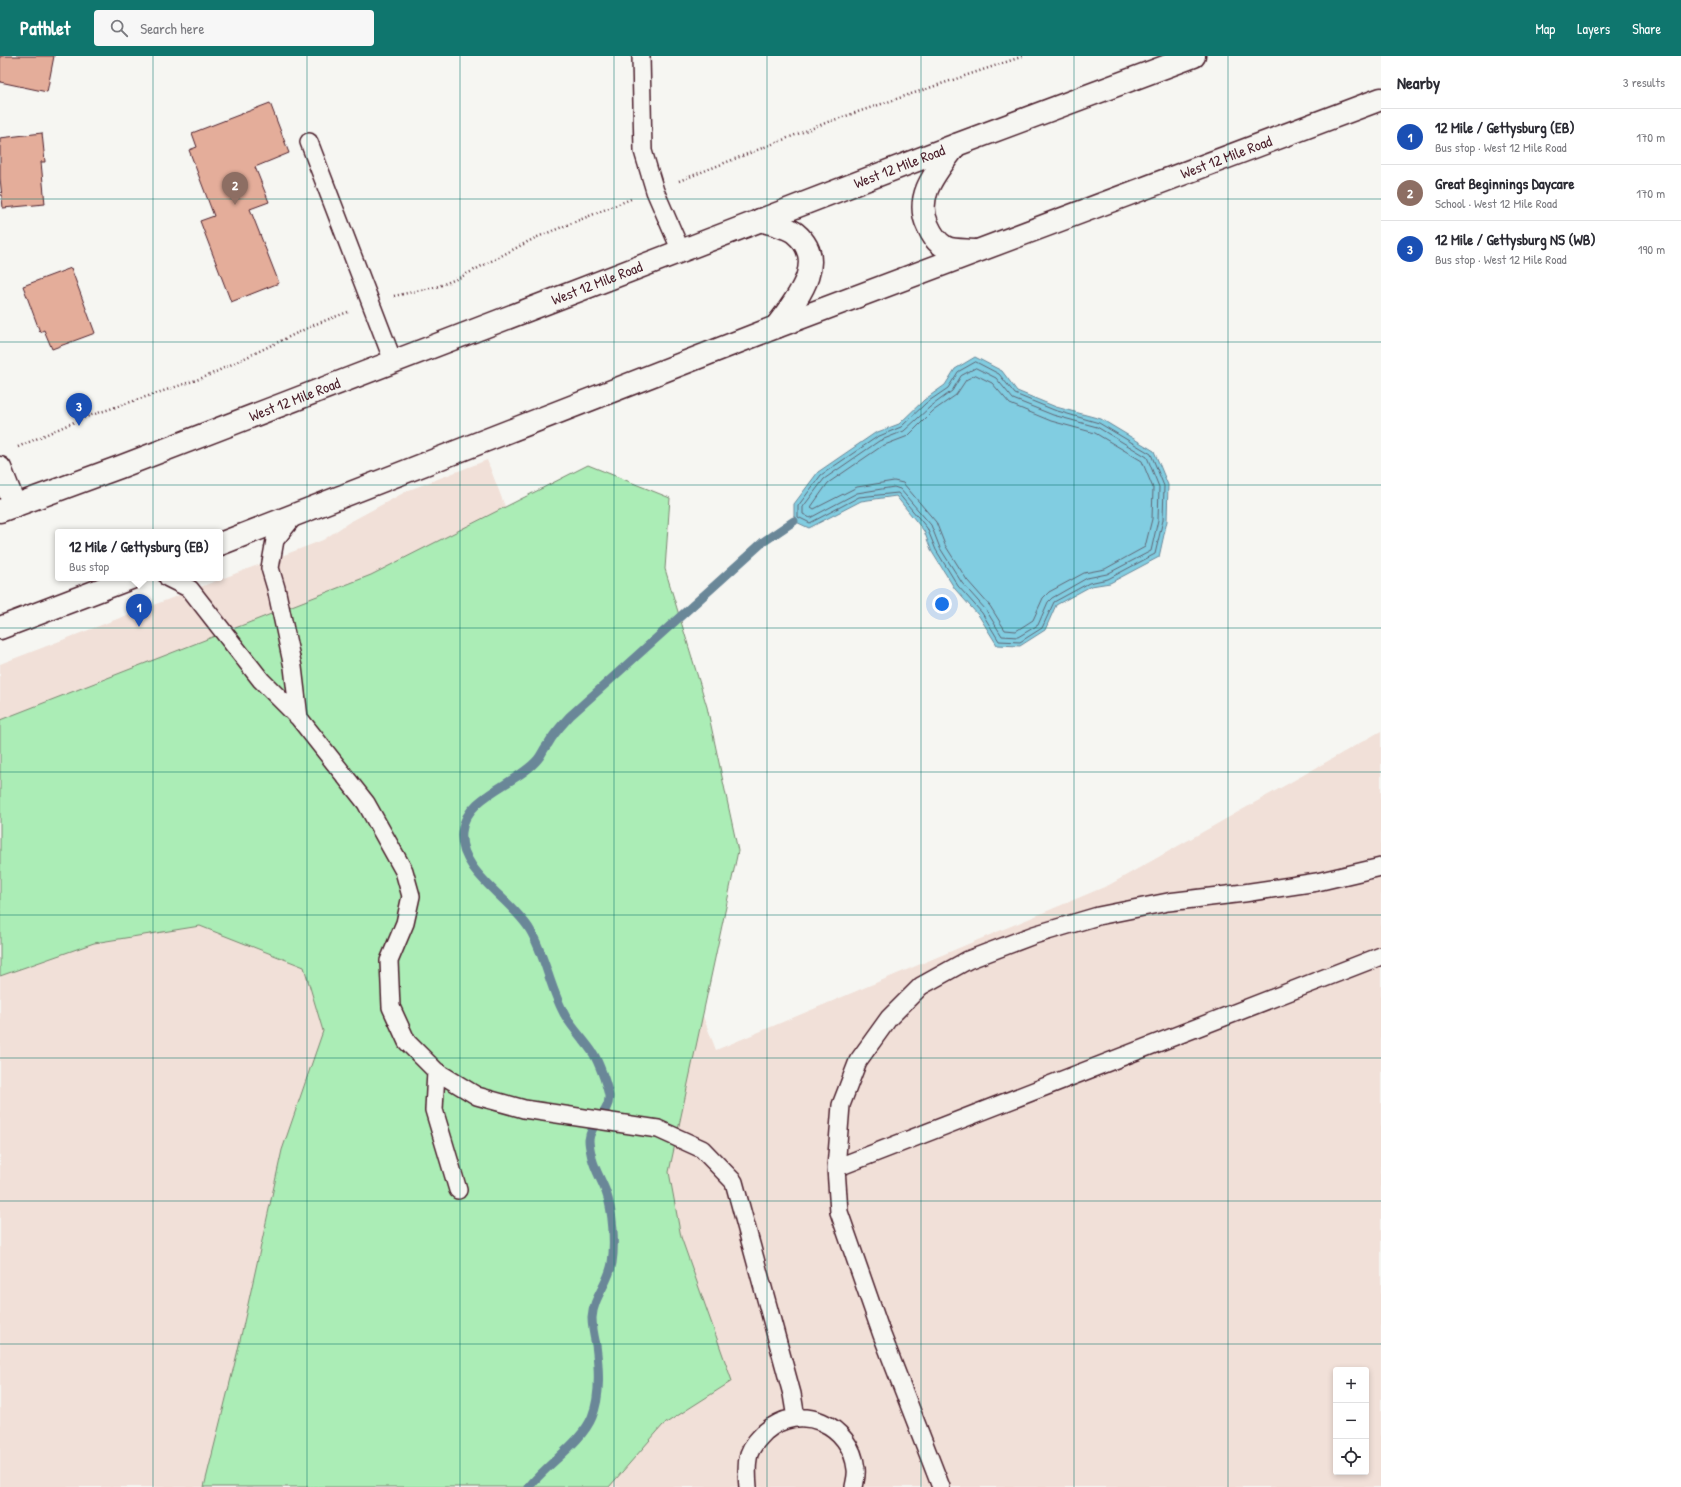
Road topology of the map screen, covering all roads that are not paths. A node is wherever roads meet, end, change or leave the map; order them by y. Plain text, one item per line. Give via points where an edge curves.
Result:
1 (641, 56) edge
2 (1194, 56) edge
3 (1381, 99) edge
4 (309, 142) dead end
5 (956, 145) junction
6 (760, 220) junction
7 (681, 251) junction
8 (980, 251) junction
9 (776, 327) junction
10 (393, 361) junction
11 (0, 468) edge
12 (7, 508) edge
13 (294, 515) junction
14 (223, 543) edge
15 (123, 581) edge
16 (174, 581) edge
17 (0, 628) edge
18 (299, 718) junction
19 (1381, 867) edge
20 (1381, 956) edge
21 (436, 1071) junction
22 (836, 1168) junction
23 (458, 1190) dead end
24 (796, 1418) junction
25 (748, 1487) edge
26 (854, 1487) edge
27 (941, 1487) edge

1 - 7 lane via 642,151
2 - 5 main road, West 12 Mile Road
3 - 8 main road, West 12 Mile Road
4 - 10 lane
5 - 6 main road, West 12 Mile Road
5 - 8 main road via 935,174 923,198 923,216 933,237 946,247
6 - 7 main road, West 12 Mile Road
6 - 9 main road via 794,232 806,246 810,261 806,282
7 - 10 main road, West 12 Mile Road
8 - 9 main road, West 12 Mile Road
9 - 13 main road, West 12 Mile Road
10 - 12 main road, West 12 Mile Road
11 - 12 main road
13 - 14 main road, West 12 Mile Road
13 - 18 lane via 275,540 270,568 293,667
15 - 17 main road
16 - 18 lane via 190,589 261,680
18 - 21 lane via 366,803 404,871 411,896 405,923 388,961 391,1007 407,1042
19 - 22 lane via 1317,882 1168,902 1098,916 1034,935 968,960 928,982 888,1018 858,1061 841,1105
20 - 22 lane
21 - 23 lane via 434,1110
21 - 24 lane via 477,1096 524,1109 658,1129 702,1149 734,1182 792,1394
22 - 27 lane via 839,1212 882,1335
24 - 25 lane via 772,1426 758,1438 749,1453 746,1470
24 - 26 lane via 809,1418 827,1424 842,1436 852,1452 857,1470

